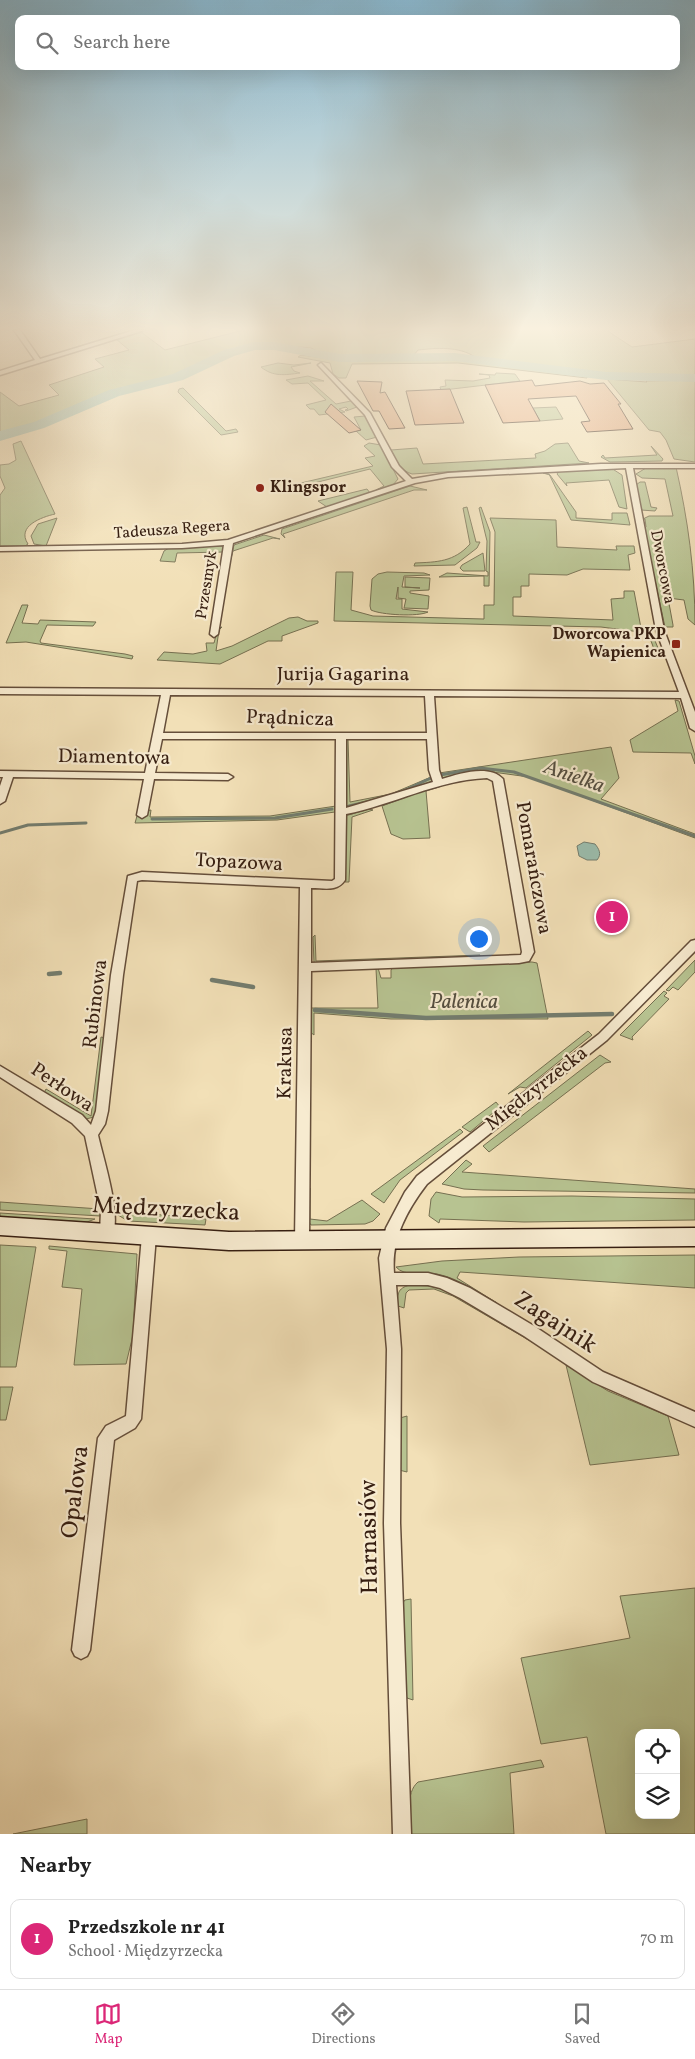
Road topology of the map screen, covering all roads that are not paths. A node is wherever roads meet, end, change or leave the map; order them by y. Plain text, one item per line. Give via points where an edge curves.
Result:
1 (369, 416) edge
2 (629, 465) junction
3 (695, 466) edge
4 (411, 482) junction
5 (229, 542) junction
6 (0, 549) edge
7 (214, 634) dead end
8 (0, 691) edge
9 (166, 692) junction
10 (429, 693) junction
11 (685, 695) junction
12 (695, 728) edge
13 (156, 736) junction
14 (341, 736) junction
15 (432, 736) junction
16 (4, 774) edge
17 (149, 776) junction
18 (228, 777) dead end
19 (438, 783) junction
20 (0, 801) edge
21 (341, 812) junction
22 (142, 815) dead end
23 (134, 877) joint
24 (340, 880) joint
25 (306, 885) junction
26 (695, 944) edge
27 (306, 967) junction
28 (0, 1072) edge
29 (91, 1134) junction
30 (0, 1226) edge
31 (107, 1232) junction
32 (149, 1236) junction
33 (695, 1237) edge
34 (389, 1240) junction
35 (302, 1241) junction
36 (388, 1279) junction
37 (695, 1420) edge
38 (81, 1650) dead end
39 (402, 1834) edge

1 - 4 street via 396,467
2 - 3 street, Tadeusza Regera
2 - 4 street, Tadeusza Regera via 448,475
2 - 11 street, Dworcowa via 660,630
4 - 5 street, Tadeusza Regera
5 - 6 street, Tadeusza Regera via 182,546
5 - 7 street, Przesmyk
8 - 9 street, Jurija Gagarina
9 - 10 street, Jurija Gagarina
9 - 13 street
10 - 11 street, Jurija Gagarina
10 - 15 street
11 - 12 street, Dworcowa
13 - 14 street, Prądnicza
13 - 17 street
14 - 15 street
14 - 21 street, Prądnicza
15 - 19 street
16 - 17 street, Diamentowa
16 - 20 street
17 - 18 street, Diamentowa
17 - 22 street
19 - 21 street via 388,801
19 - 27 street, Pomarańczowa via 482,773 495,776 500,789 527,956 520,960
21 - 24 street, Prądnicza
23 - 25 street, Topazowa
23 - 29 street, Rubinowa via 117,975 102,1111 99,1124
24 - 25 street, Topazowa via 335,886
25 - 27 street, Krakusa
26 - 34 street, Międzyrzecka via 603,1037 422,1180 410,1196
27 - 35 street, Krakusa
28 - 29 street, Perłowa via 77,1119
29 - 31 street, Perłowa via 108,1211
30 - 31 main road, Międzyrzecka
31 - 32 main road, Międzyrzecka
32 - 35 main road, Międzyrzecka
32 - 38 street, Opalowa via 133,1419 126,1426 112,1430 106,1438
33 - 34 main road, Międzyrzecka
34 - 35 main road, Międzyrzecka
34 - 36 street, Harnasiów via 386,1258
36 - 37 street, Zagajnik via 428,1279 464,1292 604,1380
36 - 39 street, Harnasiów via 394,1349 392,1523

